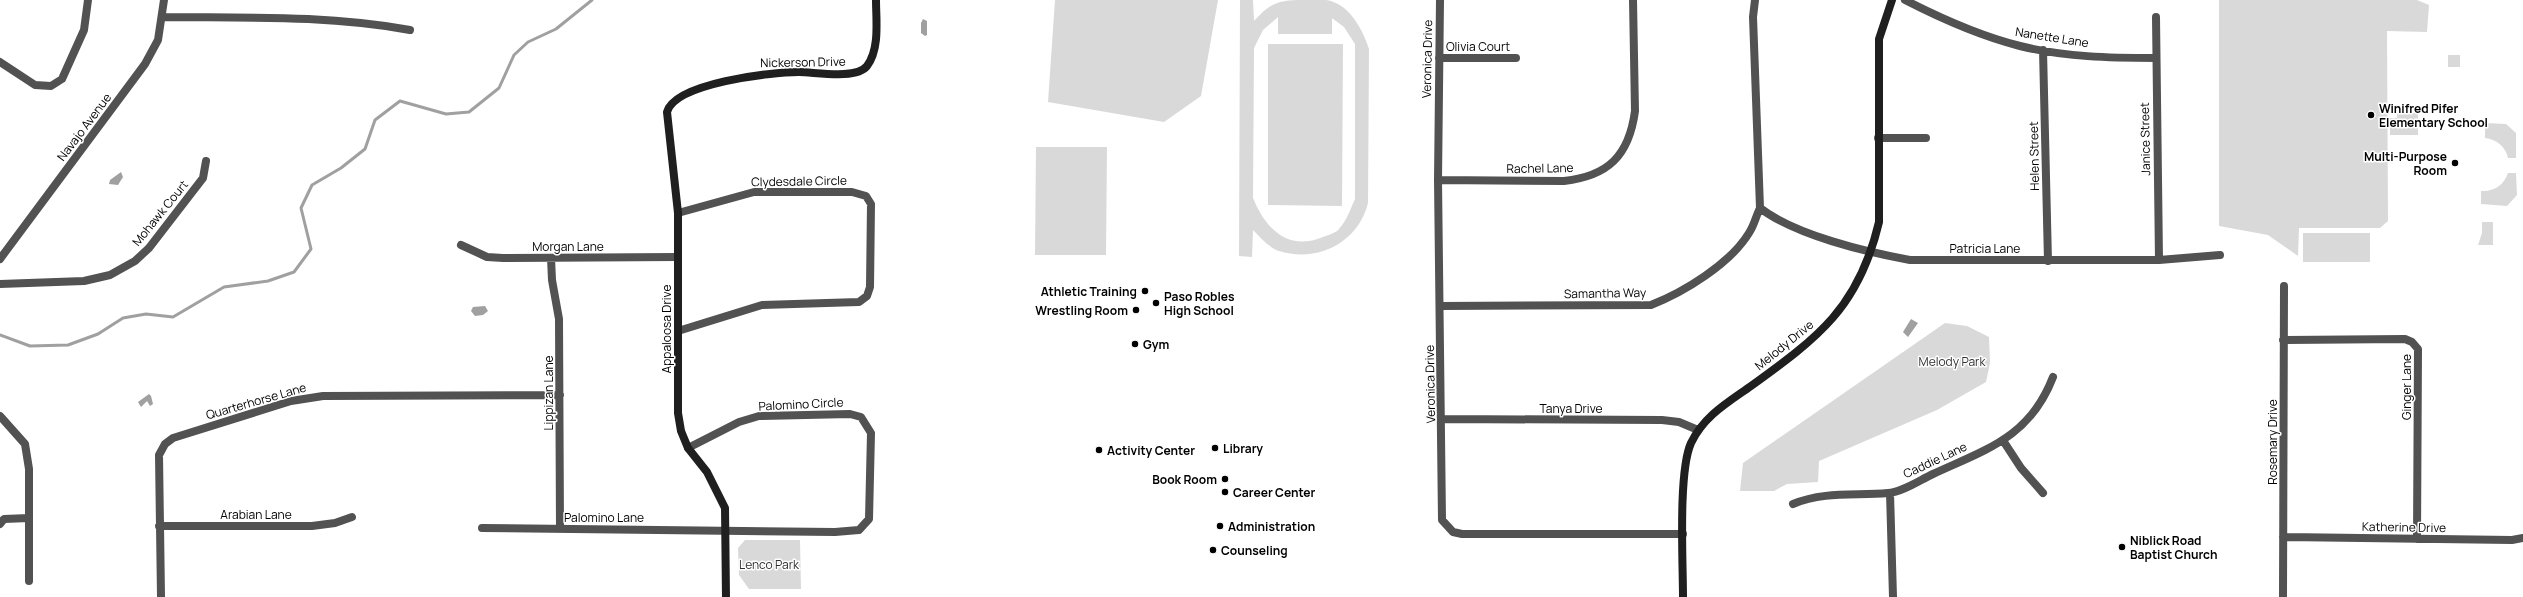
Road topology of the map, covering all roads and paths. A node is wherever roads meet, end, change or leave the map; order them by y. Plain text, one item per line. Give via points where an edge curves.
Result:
1 (88, 0) edge
2 (164, 0) edge
3 (876, 0) edge
4 (1440, 0) edge
5 (1634, 0) edge
6 (1755, 0) edge
7 (1892, 0) edge
8 (1904, 0) edge
9 (162, 17) junction
10 (2156, 17) dead end
11 (410, 30) dead end
12 (2043, 50) junction
13 (1439, 58) junction
14 (1516, 58) dead end
15 (2156, 58) junction
16 (0, 62) edge
17 (720, 84) joint
18 (1878, 138) junction
19 (1926, 138) dead end
20 (206, 161) dead end
21 (1438, 180) junction
22 (1760, 208) junction
23 (678, 213) junction
24 (461, 245) dead end
25 (1872, 251) junction
26 (2220, 255) dead end
27 (0, 258) edge
28 (551, 258) junction
29 (678, 258) junction
30 (2048, 260) junction
31 (2158, 260) junction
32 (0, 284) edge
33 (2284, 286) dead end
34 (1441, 306) junction
35 (678, 331) junction
36 (2284, 340) junction
37 (2053, 376) dead end
38 (560, 395) junction
39 (0, 416) edge
40 (1442, 419) junction
41 (1698, 430) junction
42 (2004, 442) junction
43 (688, 448) junction
44 (1890, 493) junction
45 (2043, 493) dead end
46 (1793, 504) dead end
47 (352, 517) dead end
48 (29, 518) junction
49 (0, 524) edge
50 (159, 526) junction
51 (482, 528) dead end
52 (560, 529) junction
53 (726, 530) junction
54 (1683, 534) junction
55 (2284, 537) junction
56 (2523, 538) edge
57 (2417, 540) junction
58 (29, 581) dead end
59 (161, 597) edge
60 (726, 597) edge
61 (1683, 597) edge
62 (1893, 597) edge
63 (2283, 597) edge

1 - 16 street via 84,30 62,79 51,86 34,85
2 - 9 street, Navajo Avenue
3 - 17 street, Nickerson Drive via 875,42 866,67 859,71 848,74 764,74
4 - 13 street, Veronica Drive
5 - 21 street, Rachel Lane via 1633,129 1626,146 1601,172 1564,182
6 - 22 street, Samantha Way via 1753,17
7 - 18 street, Melody Drive via 1879,39
8 - 12 street, Nanette Lane via 1971,31
9 - 11 street via 328,18
9 - 27 street, Navajo Avenue via 158,40 145,64
10 - 15 street, Janice Street
12 - 15 street, Nanette Lane via 2079,55
12 - 30 street, Helen Street
13 - 14 street, Olivia Court
13 - 21 street, Veronica Drive
15 - 31 street, Janice Street
17 - 23 street, Appaloosa Drive via 689,91 669,105 667,112
18 - 19 street
18 - 25 street, Melody Drive via 1879,222
20 - 32 street, Mohawk Court via 203,178 149,248 135,261 110,275 84,281
21 - 34 street, Veronica Drive
22 - 25 street, Patricia Lane via 1784,222 1824,238
22 - 34 street, Samantha Way via 1750,233 1723,262 1670,297 1650,305
23 - 29 street, Appaloosa Drive
23 - 35 street, Clydesdale Circle via 754,192 852,192 866,196 871,204 870,287 867,296 859,302 762,305
24 - 28 street, Morgan Lane via 487,257
25 - 30 street, Patricia Lane via 1910,260
25 - 41 street, Melody Drive via 1844,306 1820,333 1712,413
26 - 31 street, Patricia Lane
28 - 29 street, Morgan Lane
28 - 38 street, Lippizan Lane via 559,319
29 - 35 street, Appaloosa Drive
30 - 31 street, Patricia Lane
33 - 36 street, Rosemary Drive
34 - 40 street, Veronica Drive
35 - 43 street, Appaloosa Drive via 678,413 681,432
36 - 55 street, Rosemary Drive
36 - 57 street, Ginger Lane via 2405,339 2418,349
37 - 42 street, Caddie Lane via 2039,406
38 - 50 street, Quarterhorse Lane via 323,396 291,401 184,434 164,444 159,455
38 - 52 street, Lippizan Lane
39 - 48 street via 25,444 29,469
40 - 41 street, Tanya Drive via 1662,420 1680,422
40 - 54 street, Veronica Drive via 1441,510 1442,520 1453,532
41 - 54 street, Melody Drive via 1690,445 1684,478
42 - 44 street, Caddie Lane
42 - 45 street via 2021,468
43 - 53 street, Appaloosa Drive via 717,489 725,508
43 - 53 street, Palomino Circle via 740,422 759,416 850,414 861,417 871,433 869,519 859,530
44 - 46 street, Caddie Lane via 1826,495 1811,497
44 - 62 street
47 - 50 street, Arabian Lane via 335,523 312,526
48 - 49 street via 4,520
48 - 58 street
50 - 59 street, Quarterhorse Lane
51 - 52 street, Palomino Lane
52 - 53 street, Palomino Lane
53 - 60 street, Appaloosa Drive
54 - 61 street, Melody Drive
55 - 57 street, Katherine Drive
55 - 63 street, Rosemary Drive
56 - 57 street, Katherine Drive

